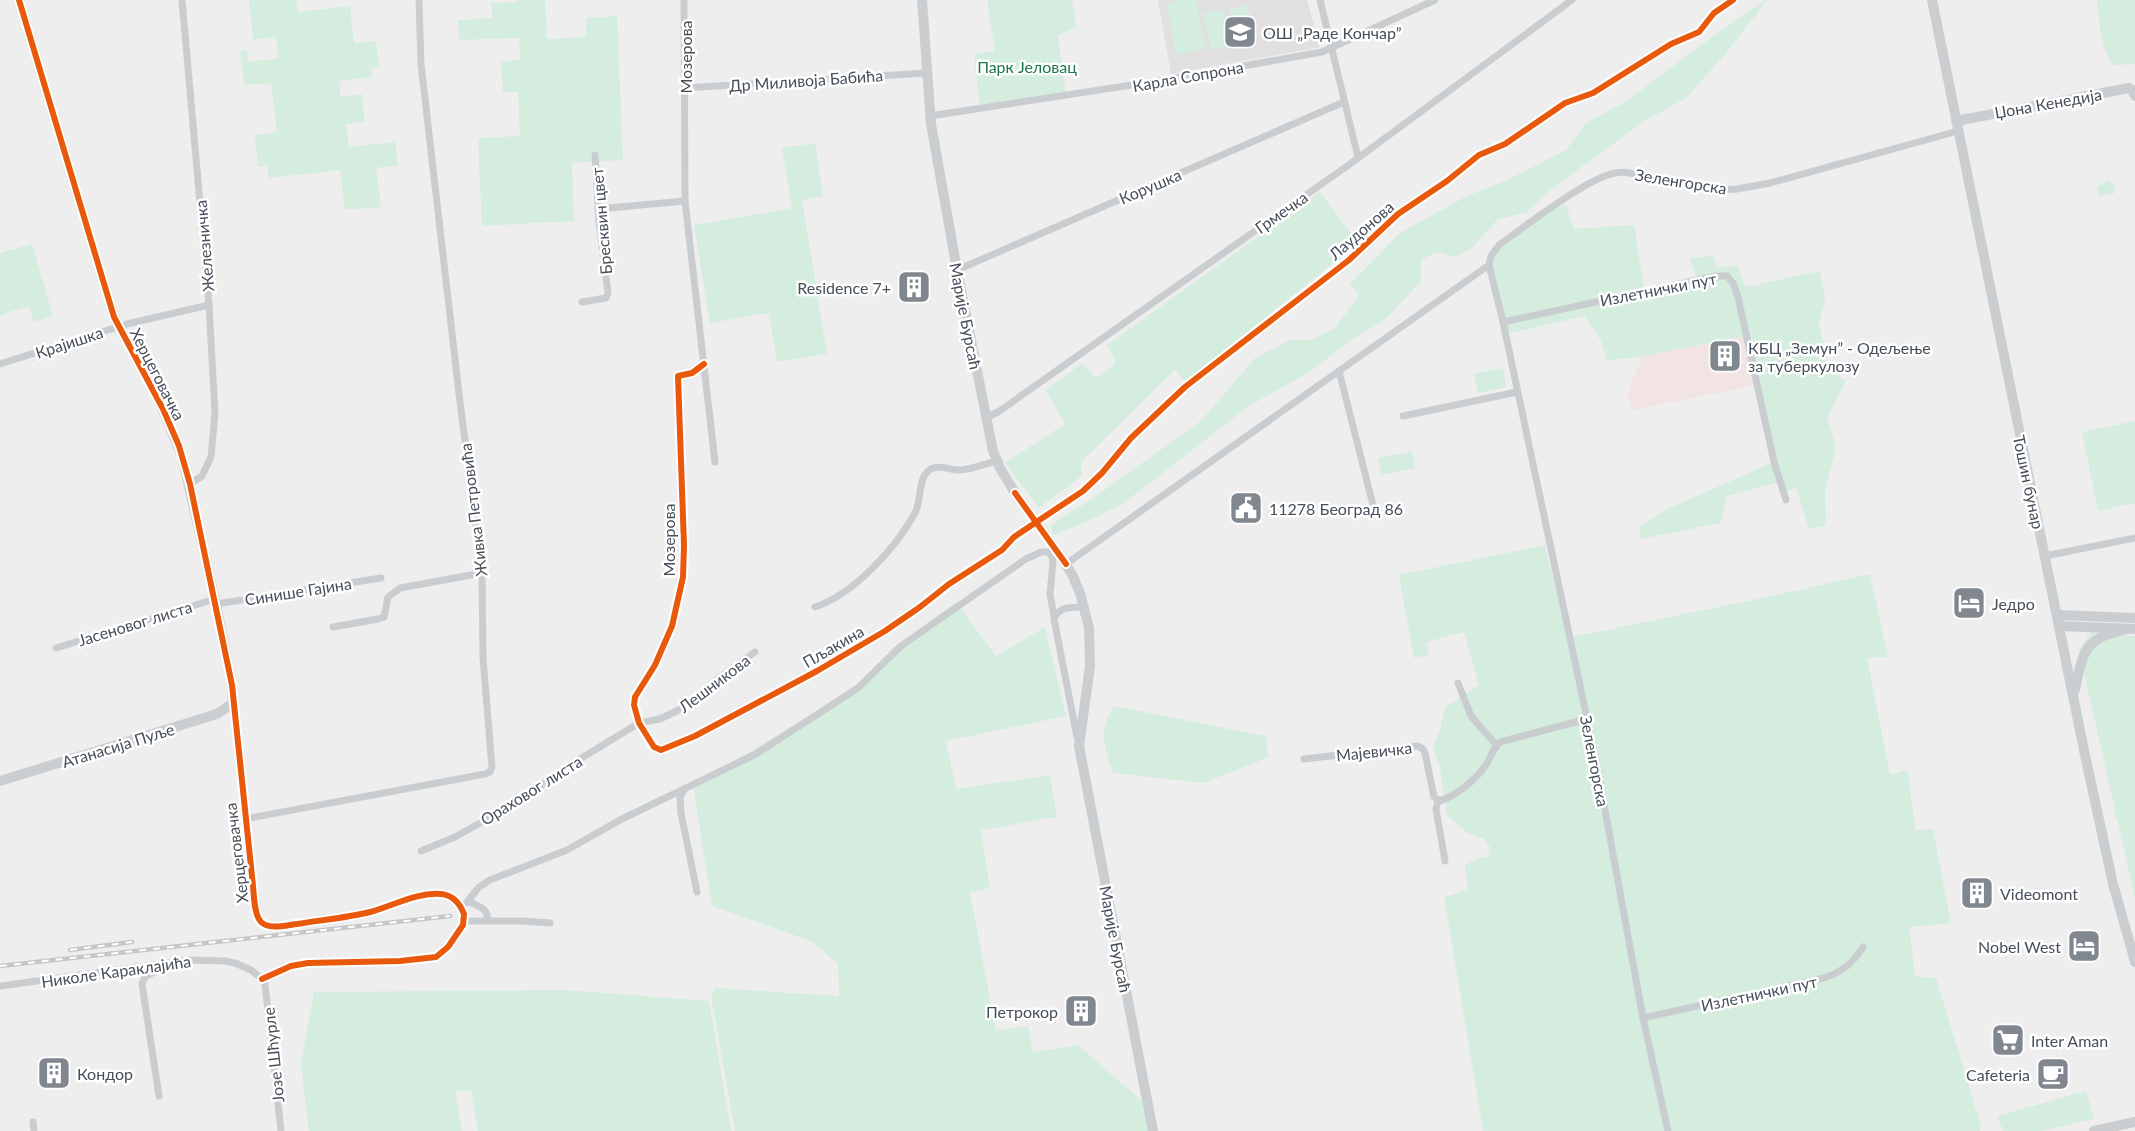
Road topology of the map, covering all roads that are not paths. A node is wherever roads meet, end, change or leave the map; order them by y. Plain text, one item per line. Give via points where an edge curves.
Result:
1 (19, 0) edge
2 (182, 0) edge
3 (419, 0) edge
4 (684, 0) edge
5 (921, 0) edge
6 (1320, 0) edge
7 (1435, 0) edge
8 (1572, 0) edge
9 (1733, 0) edge
10 (1932, 0) edge
11 (1331, 49) junction
12 (926, 73) junction
13 (685, 88) junction
14 (2135, 96) edge
15 (1344, 102) junction
16 (930, 116) junction
17 (1957, 126) junction
18 (595, 155) dead end
19 (1358, 157) junction
20 (685, 201) junction
21 (598, 209) junction
22 (1489, 265) junction
23 (957, 270) junction
24 (582, 302) dead end
25 (209, 305) junction
26 (1503, 322) junction
27 (119, 326) junction
28 (0, 364) edge
29 (704, 364) junction
30 (1339, 371) junction
31 (1517, 392) junction
32 (1403, 416) dead end
33 (986, 418) junction
34 (997, 461) junction
35 (715, 462) dead end
36 (190, 484) junction
37 (1786, 500) dead end
38 (1374, 509) dead end
39 (1035, 523) joint
40 (2135, 538) edge
41 (2045, 556) junction
42 (1066, 564) junction
43 (482, 573) junction
44 (381, 578) dead end
45 (215, 601) junction
46 (815, 607) dead end
47 (1084, 607) junction
48 (1054, 616) junction
49 (2135, 618) edge
50 (2059, 620) junction
51 (333, 627) dead end
52 (2131, 629) edge
53 (56, 648) dead end
54 (755, 652) dead end
55 (1458, 683) dead end
56 (2074, 695) junction
57 (233, 703) junction
58 (1587, 719) junction
59 (639, 723) junction
60 (1079, 746) junction
61 (1497, 746) junction
62 (1304, 759) dead end
63 (0, 781) edge
64 (684, 790) junction
65 (1438, 801) junction
66 (245, 819) junction
67 (421, 851) dead end
68 (1445, 861) dead end
69 (697, 892) dead end
70 (468, 902) junction
71 (460, 906) junction
72 (488, 920) junction
73 (464, 921) junction
74 (550, 923) dead end
75 (1863, 947) dead end
76 (2135, 962) edge
77 (171, 963) junction
78 (262, 979) junction
79 (0, 986) edge
80 (1643, 1018) junction
81 (159, 1096) dead end
82 (33, 1122) dead end
83 (2135, 1122) edge
84 (34, 1131) edge
85 (281, 1131) edge
86 (1153, 1131) edge
87 (1668, 1131) edge
88 (2094, 1131) edge

1 - 27 street, Херцеговачка
2 - 25 street, Железничка
3 - 43 street, Живка Петровића via 421,64
4 - 13 street, Мозерова
5 - 12 street, Марије Бурсаћ
6 - 11 street
7 - 11 street, Карла Сопрона
8 - 19 street, Грмечка
9 - 39 street, Лаудонова via 1699,32 1671,44 1593,93 1565,103 1505,144 1479,154 1398,214 1350,260 1185,387 1092,482
10 - 17 street, Тошин бунар
11 - 15 street
11 - 16 street, Карла Сопрона via 1164,80
12 - 13 street, Др Миливоја Бабића
12 - 16 street, Марије Бурсаћ
13 - 20 street, Мозерова
14 - 17 street, Џона Кенедија via 2129,88
15 - 19 street
15 - 23 street, Корушка
16 - 23 street, Марије Бурсаћ
17 - 22 street, Зеленгорска via 1770,183 1737,189 1718,190 1616,172 1586,185 1507,239 1491,256
17 - 41 street, Тошин бунар
18 - 21 street, Бресквин цвет
19 - 33 street, Грмечка
20 - 21 street
20 - 29 street, Мозерова
21 - 24 street, Бресквин цвет via 608,296
22 - 26 street, Зеленгорска
22 - 30 street
23 - 33 street, Марије Бурсаћ
25 - 27 street, Крајишка
25 - 36 street, Железничка via 213,449 202,476
26 - 31 street, Зеленгорска
26 - 37 street, Излетнички пут via 1726,276 1733,282 1738,297
27 - 28 street, Крајишка
27 - 36 street, Херцеговачка via 163,410
29 - 35 street, Мозерова
29 - 59 street, Мозерова via 692,373 678,376 683,577 672,626 635,697 634,711
30 - 38 street
30 - 42 street
31 - 32 street
31 - 58 street, Зеленгорска
33 - 34 street, Марије Бурсаћ
34 - 42 street, Марије Бурсаћ, bridge
34 - 46 street via 963,470 934,468 927,472 918,506 894,546 835,599
36 - 45 street, Херцеговачка
39 - 59 street, Пљакина via 885,631 695,736 661,750 654,747
40 - 41 street
41 - 50 street, Тошин бунар
42 - 47 street, Марије Бурсаћ
43 - 51 street via 400,588 388,597 384,617
43 - 66 street, Живка Петровића via 490,772
44 - 45 street, Синише Гајина
45 - 53 street, Јасеновог листа
45 - 57 street, Херцеговачка
47 - 48 street via 1064,608
47 - 60 street, Марије Бурсаћ via 1090,666
48 - 60 street, Марије Бурсаћ
48 - 64 street, Марије Бурсаћ via 1050,594 1052,559 1048,552 1041,552 902,646 852,692 756,754
49 - 50 street
50 - 52 street
50 - 56 street, Тошин бунар
52 - 56 street via 2101,635 2088,648
54 - 59 street, Лешникова via 717,679 691,704 660,719
55 - 61 street via 1472,716
56 - 76 street, Тошин бунар via 2113,884
57 - 63 street, Атанасија Пуље via 217,714
57 - 66 street, Херцеговачка
58 - 61 street
58 - 80 street, Зеленгорска
59 - 67 street, Ораховог листа via 514,804
60 - 86 street, Марије Бурсаћ
61 - 65 street via 1473,779
62 - 65 street, Мајевичка via 1418,746 1424,749
64 - 69 street via 680,796 681,813
64 - 70 street via 567,850 490,880
65 - 68 street, Мајевичка
66 - 71 street, Херцеговачка via 260,921 275,926 367,913 431,894 449,896
70 - 71 street
70 - 72 street via 485,910
71 - 73 street
72 - 73 street
72 - 74 street
73 - 78 street via 448,947 436,957 308,963
75 - 80 street, Излетнички пут via 1851,964 1824,978
77 - 78 street, Николе Караклајића via 230,962
77 - 79 street, Николе Караклајића
77 - 81 street via 145,977 141,984
78 - 85 street, Јозе Шћурле
80 - 87 street, Зеленгорска
82 - 84 street
83 - 88 street

